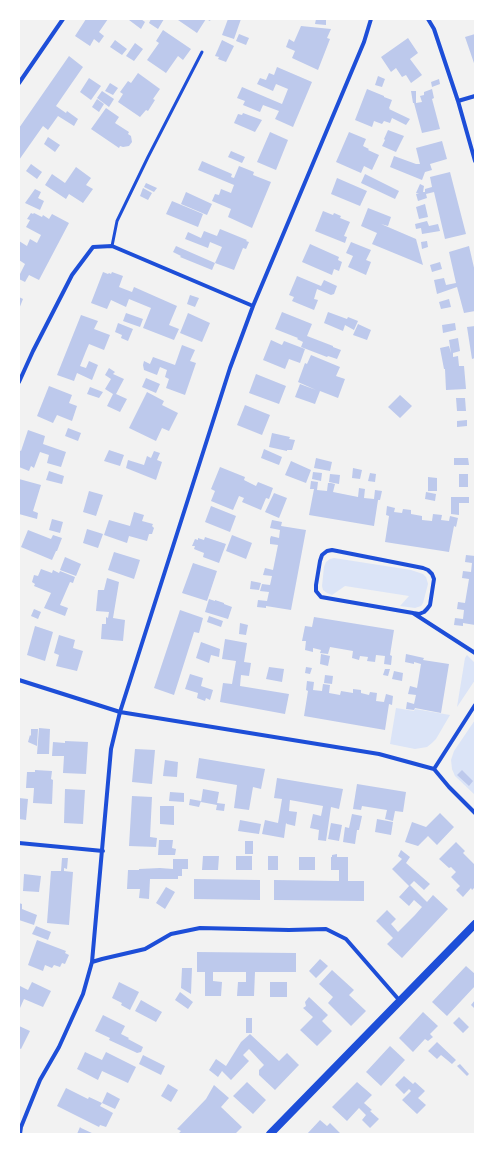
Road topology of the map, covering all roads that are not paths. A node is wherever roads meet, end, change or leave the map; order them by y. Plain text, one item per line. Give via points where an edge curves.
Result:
1 (63, 19) edge
2 (371, 19) edge
3 (428, 19) edge
4 (202, 52) dead end
5 (19, 83) edge
6 (475, 96) edge
7 (458, 101) junction
8 (475, 161) edge
9 (112, 246) junction
10 (253, 306) junction
11 (19, 382) edge
12 (413, 613) junction
13 (475, 653) edge
14 (19, 680) edge
15 (475, 705) edge
16 (120, 712) junction
17 (434, 769) junction
18 (475, 813) edge
19 (19, 843) edge
20 (103, 852) junction
21 (475, 924) edge
22 (92, 962) junction
23 (400, 1001) junction
24 (20, 1134) edge
25 (270, 1134) edge

1 - 5 street
2 - 10 street via 361,49
3 - 7 street via 434,29
4 - 9 lane via 117,221
6 - 7 street
7 - 8 street
9 - 10 street
9 - 11 street via 93,247 72,275
10 - 16 street via 230,368
12 - 12 street via 424,612 430,604 434,579 428,570 332,550 322,555 316,585 316,591 321,597
12 - 13 street
14 - 16 street
15 - 17 street
16 - 17 street via 379,754
16 - 20 street via 112,749
17 - 18 street
19 - 20 street
20 - 22 street
21 - 23 main road
22 - 23 street via 145,949 171,934 200,928 326,929 346,939
22 - 24 street via 83,994 59,1047 40,1080
23 - 25 main road

